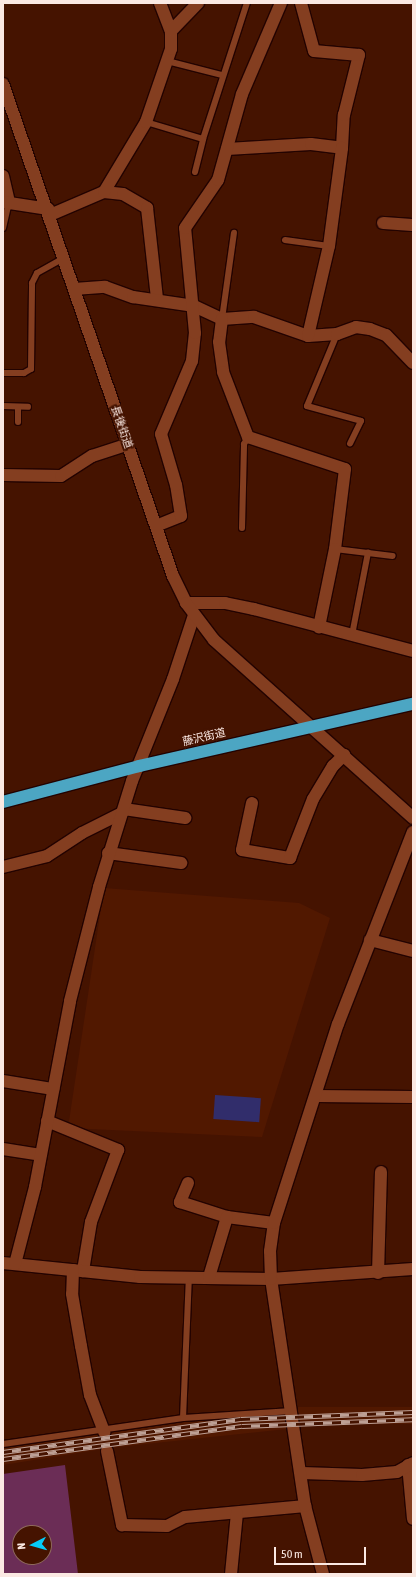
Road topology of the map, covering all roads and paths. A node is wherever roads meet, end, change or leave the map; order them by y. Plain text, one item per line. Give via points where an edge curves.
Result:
1 (160, 3) edge
2 (198, 3) edge
3 (248, 3) edge
4 (281, 3) edge
5 (301, 3) edge
6 (171, 31) junction
7 (167, 61) junction
8 (222, 75) junction
9 (3, 84) edge
10 (146, 122) junction
11 (203, 139) junction
12 (342, 148) junction
13 (227, 149) junction
14 (195, 172) dead end
15 (3, 176) edge
16 (104, 192) junction
17 (6, 203) edge
18 (49, 212) junction
19 (383, 223) dead end
20 (413, 225) edge
21 (3, 228) edge
22 (234, 233) dead end
23 (285, 240) dead end
24 (329, 246) junction
25 (64, 258) junction
26 (74, 289) junction
27 (157, 298) junction
28 (194, 306) junction
29 (222, 318) junction
30 (338, 334) junction
31 (308, 336) junction
32 (413, 363) edge
33 (3, 373) edge
34 (3, 406) edge
35 (18, 407) junction
36 (28, 407) dead end
37 (18, 422) dead end
38 (248, 437) junction
39 (128, 444) junction
40 (350, 444) dead end
41 (3, 475) edge
42 (156, 526) junction
43 (242, 528) dead end
44 (335, 549) junction
45 (368, 553) junction
46 (393, 556) dead end
47 (186, 603) junction
48 (194, 615) junction
49 (319, 627) junction
50 (352, 635) junction
51 (413, 651) edge
52 (413, 704) edge
53 (310, 725) junction
54 (344, 755) junction
55 (139, 766) junction
56 (3, 802) edge
57 (252, 803) dead end
58 (123, 811) junction
59 (185, 818) dead end
60 (413, 818) edge
61 (413, 832) edge
62 (108, 853) junction
63 (181, 863) dead end
64 (3, 867) edge
65 (370, 940) junction
66 (413, 951) edge
67 (3, 1081) edge
68 (52, 1089) junction
69 (316, 1096) junction
70 (413, 1097) edge
71 (47, 1121) junction
72 (3, 1149) edge
73 (41, 1155) junction
74 (381, 1172) dead end
75 (188, 1182) dead end
76 (227, 1217) junction
77 (274, 1223) junction
78 (9, 1263) edge
79 (413, 1269) edge
80 (78, 1271) junction
81 (378, 1273) junction
82 (189, 1277) junction
83 (209, 1277) junction
84 (271, 1279) junction
85 (292, 1411) junction
86 (183, 1418) junction
87 (103, 1430) junction
88 (3, 1444) edge
89 (107, 1451) dead end
90 (410, 1464) edge
91 (302, 1473) junction
92 (305, 1506) junction
93 (237, 1513) junction
94 (413, 1519) edge
95 (231, 1574) edge
96 (323, 1574) edge

1 - 6 street
2 - 6 street
3 - 8 lane
4 - 13 street via 242,94
5 - 12 street via 314,51 359,55 344,115
6 - 7 street
7 - 8 lane
7 - 10 street
8 - 11 lane
9 - 18 street, 長後街道
10 - 11 lane
10 - 16 street
11 - 14 lane
12 - 13 street via 311,144
12 - 24 street
13 - 28 street via 218,180 185,228 187,267
15 - 17 street
16 - 18 street
16 - 27 street via 123,194 147,208
17 - 18 street
17 - 21 lane
18 - 25 street, 長後街道
19 - 20 street
22 - 29 lane
23 - 24 lane
24 - 31 street
25 - 26 street, 長後街道
25 - 33 lane via 37,273 32,283 31,369 24,373
26 - 27 street via 105,287 133,298
26 - 39 street, 長後街道
27 - 28 street
28 - 29 street
28 - 42 street via 192,361 161,434 176,485 181,516
29 - 31 street via 254,317
29 - 38 street via 219,342 223,372
30 - 31 street
30 - 32 street via 356,327 386,335
30 - 40 lane via 307,406 361,421
34 - 35 lane
35 - 36 lane
35 - 37 lane
38 - 43 lane via 244,444
38 - 44 street via 343,466
39 - 41 street via 92,456 62,476
39 - 42 street, 長後街道
42 - 47 street, 長後街道
44 - 45 lane
44 - 49 street
45 - 46 lane
45 - 50 lane
47 - 48 street, 長後街道
47 - 49 street via 225,603
48 - 53 street, 長後街道 via 214,640
48 - 55 street
49 - 50 street
50 - 51 street
52 - 53 highway, 藤沢街道
53 - 54 street, 長後街道
53 - 55 highway, 藤沢街道
54 - 57 street via 333,766 313,799 290,858 242,850
54 - 60 street, 長後街道
55 - 56 highway, 藤沢街道
55 - 58 street
58 - 59 street
58 - 62 street
58 - 64 street via 47,856
61 - 65 street
62 - 63 street
62 - 68 street via 84,939
65 - 66 street
65 - 69 street
67 - 68 street
68 - 71 street
69 - 70 street
69 - 77 street
71 - 73 street
71 - 80 street via 118,1150 90,1222
72 - 73 street
73 - 78 street
74 - 81 street
75 - 76 street via 180,1202
76 - 77 street
76 - 83 street
77 - 84 street
78 - 80 street
79 - 81 street
80 - 82 street
80 - 87 street via 72,1294 90,1395
81 - 84 street
82 - 83 street
82 - 86 lane
83 - 84 street
84 - 85 street
85 - 86 lane
85 - 91 street
86 - 87 lane
87 - 88 lane
89 - 93 street via 122,1525 166,1526 185,1517
90 - 91 street via 397,1472 362,1475
90 - 94 street
91 - 92 street
92 - 93 street
92 - 96 street
93 - 95 street

